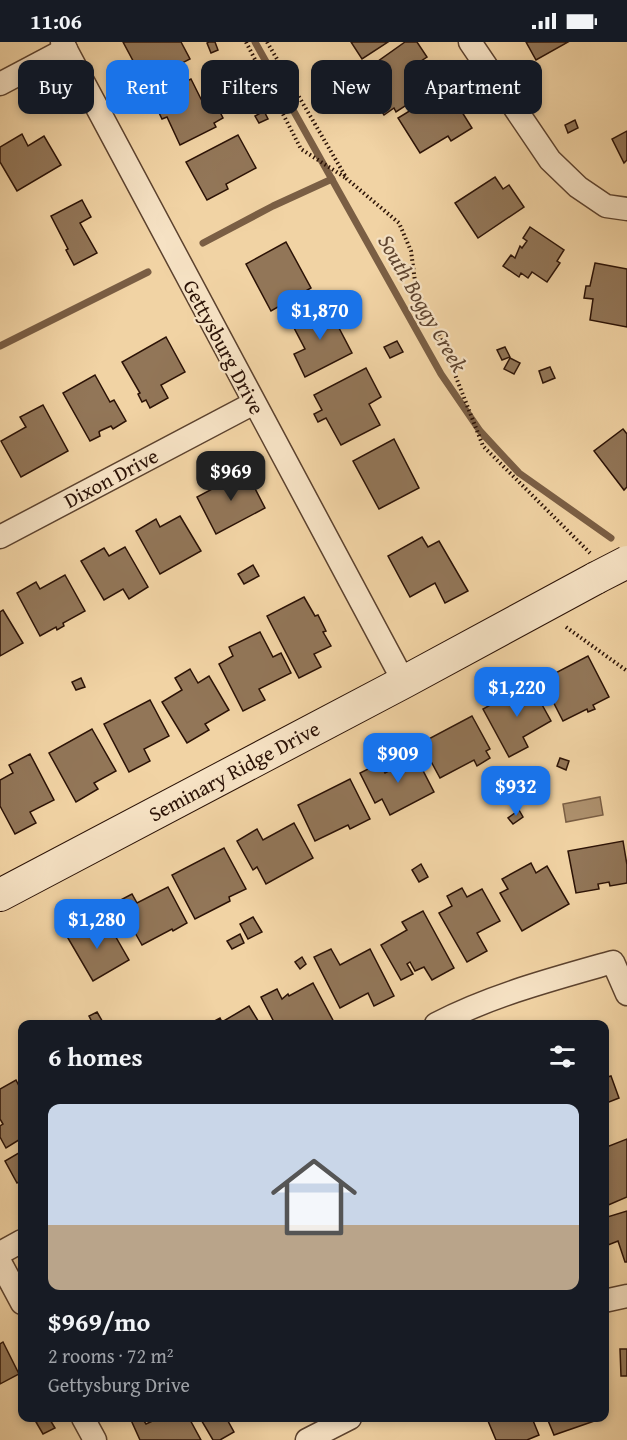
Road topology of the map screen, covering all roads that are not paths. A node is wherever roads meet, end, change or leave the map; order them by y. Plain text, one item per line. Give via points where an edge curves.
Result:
1 (470, 42) edge
2 (64, 46) edge
3 (0, 84) edge
4 (627, 209) edge
5 (254, 403) junction
6 (0, 537) edge
7 (627, 562) edge
8 (404, 682) junction
9 (0, 895) edge
10 (627, 994) edge
11 (444, 1020) edge
12 (18, 1243) edge
13 (0, 1253) edge
14 (0, 1262) edge
15 (18, 1296) edge
16 (627, 1296) edge
17 (609, 1300) edge
18 (85, 1422) edge
19 (342, 1422) edge
20 (95, 1440) edge
21 (307, 1440) edge

1 - 4 street via 550,160 578,188 606,206
2 - 3 street
2 - 5 street, Gettysburg Drive
5 - 6 street, Dixon Drive
5 - 8 street, Gettysburg Drive
7 - 8 street, Seminary Ridge Drive, bridge via 595,567
8 - 9 street, Seminary Ridge Drive
10 - 11 street via 614,962 507,994
12 - 13 street
14 - 15 street
16 - 17 street
18 - 20 street
19 - 21 street

